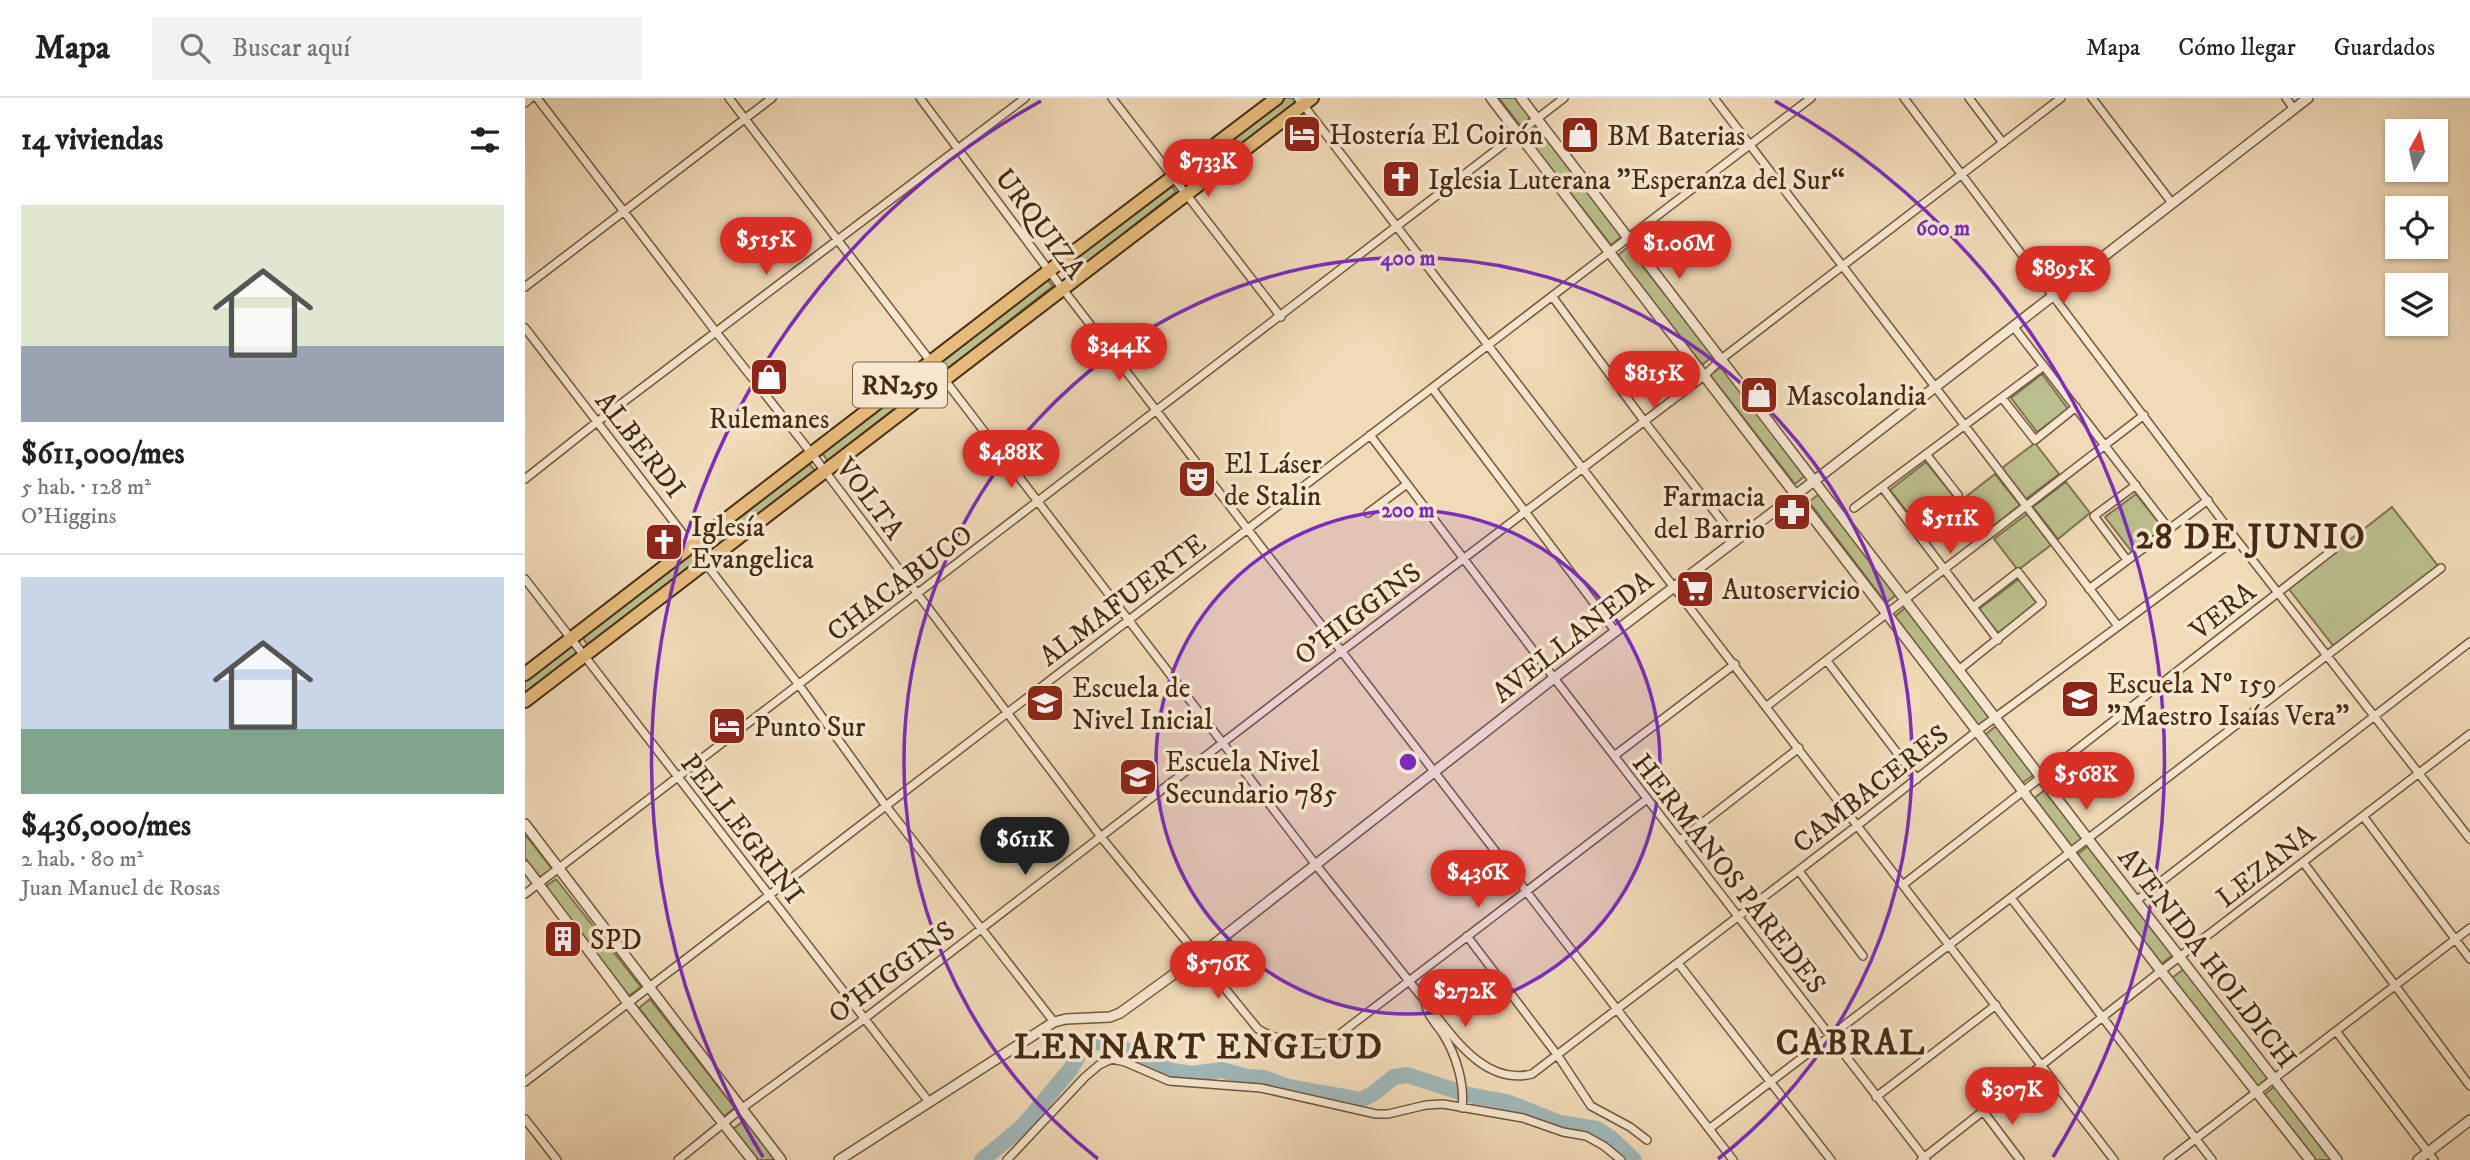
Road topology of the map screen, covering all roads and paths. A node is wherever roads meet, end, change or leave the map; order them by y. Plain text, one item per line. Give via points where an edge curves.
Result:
1 (531, 98) edge
2 (537, 98) edge
3 (729, 98) edge
4 (772, 98) edge
5 (921, 98) edge
6 (1025, 98) edge
7 (1112, 98) edge
8 (1277, 98) edge
9 (1490, 98) edge
10 (1521, 98) edge
11 (1564, 98) edge
12 (1714, 98) edge
13 (1811, 98) edge
14 (1905, 98) edge
15 (1969, 98) edge
16 (2061, 98) edge
17 (2092, 98) edge
18 (2286, 98) edge
19 (2308, 98) edge
20 (1305, 100) edge
21 (525, 103) edge
22 (2294, 109) junction
23 (745, 118) junction
24 (1537, 120) junction
25 (1517, 133) junction
26 (2003, 143) junction
27 (1750, 145) junction
28 (959, 149) junction
29 (1961, 174) junction
30 (1173, 177) junction
31 (1187, 194) junction
32 (2172, 203) junction
33 (623, 212) junction
34 (1397, 227) junction
35 (1628, 238) junction
36 (837, 241) junction
37 (1610, 252) junction
38 (1843, 265) junction
39 (1049, 270) junction
40 (525, 287) edge
41 (1062, 288) junction
42 (2054, 295) junction
43 (1552, 296) junction
44 (1281, 317) junction
45 (2013, 326) junction
46 (525, 328) edge
47 (716, 332) junction
48 (1487, 345) junction
49 (1720, 360) junction
50 (930, 362) junction
51 (2044, 366) junction
52 (1704, 376) junction
53 (943, 380) junction
54 (1935, 386) junction
55 (1431, 388) junction
56 (2002, 398) junction
57 (2076, 407) junction
58 (1158, 411) junction
59 (2144, 415) junction
60 (1644, 421) junction
61 (597, 422) junction
62 (1965, 426) junction
63 (1370, 435) junction
64 (2106, 444) junction
65 (812, 454) junction
66 (1926, 454) junction
67 (1582, 467) junction
68 (824, 471) junction
69 (525, 479) edge
70 (1814, 481) junction
71 (1407, 484) junction
72 (2136, 485) junction
73 (1882, 487) junction
74 (1795, 495) junction
75 (2207, 500) junction
76 (1038, 502) junction
77 (2026, 505) junction
78 (1854, 508) dead end
79 (1524, 511) junction
80 (1368, 513) dead end
81 (1249, 528) junction
82 (2169, 529) junction
83 (1916, 532) junction
84 (1736, 539) junction
85 (2237, 539) junction
86 (693, 546) junction
87 (2334, 549) dead end
88 (1463, 558) junction
89 (2127, 559) junction
90 (705, 562) junction
91 (2441, 568) dead end
92 (1943, 570) junction
93 (525, 579) edge
94 (1675, 586) junction
95 (2089, 589) junction
96 (2278, 593) junction
97 (918, 594) junction
98 (1905, 600) junction
99 (1973, 607) junction
100 (1887, 614) junction
101 (1128, 620) junction
102 (2118, 626) junction
103 (1615, 631) junction
104 (570, 638) junction
105 (1998, 640) junction
106 (2470, 642) edge
107 (1342, 651) junction
108 (584, 655) junction
109 (2326, 655) junction
110 (1827, 661) junction
111 (1735, 664) junction
112 (1960, 669) junction
113 (525, 674) edge
114 (1553, 678) junction
115 (799, 685) junction
116 (525, 701) edge
117 (1767, 706) junction
118 (1008, 712) junction
119 (2374, 715) junction
120 (1996, 717) junction
121 (1977, 731) junction
122 (2470, 734) edge
123 (1224, 742) junction
124 (1799, 748) junction
125 (1614, 756) junction
126 (1435, 772) junction
127 (2418, 773) junction
128 (2041, 777) junction
129 (678, 778) junction
130 (1917, 779) junction
131 (2022, 790) junction
132 (1647, 799) junction
133 (886, 806) junction
134 (2363, 816) junction
135 (525, 824) edge
136 (1858, 825) junction
137 (1101, 837) junction
138 (2088, 839) junction
139 (2470, 839) edge
140 (1679, 841) junction
141 (2070, 853) junction
142 (2303, 862) junction
143 (1316, 865) junction
144 (525, 866) edge
145 (558, 869) junction
146 (1799, 871) junction
147 (538, 884) junction
148 (1904, 884) junction
149 (1527, 890) junction
150 (525, 894) edge
151 (769, 895) junction
152 (2011, 898) junction
153 (2136, 901) junction
154 (1737, 918) junction
155 (982, 928) junction
156 (2470, 928) edge
157 (1467, 936) junction
158 (2455, 939) junction
159 (1951, 946) junction
160 (1199, 956) junction
161 (1863, 956) dead end
162 (2179, 958) junction
163 (2470, 959) edge
164 (1678, 963) junction
165 (2161, 971) junction
166 (1408, 981) junction
167 (650, 986) junction
168 (2395, 986) junction
169 (1425, 1001) junction
170 (628, 1003) junction
171 (1996, 1005) junction
172 (1619, 1009) junction
173 (2101, 1018) junction
174 (864, 1019) junction
175 (1054, 1022) junction
176 (2336, 1031) junction
177 (1830, 1037) junction
178 (1557, 1056) junction
179 (2042, 1065) junction
180 (2274, 1079) junction
181 (525, 1082) edge
182 (1770, 1082) junction
183 (2470, 1086) edge
184 (2256, 1092) junction
185 (1877, 1097) junction
186 (929, 1102) junction
187 (1462, 1108) junction
188 (741, 1109) junction
189 (1983, 1111) junction
190 (525, 1119) edge
191 (2470, 1120) edge
192 (724, 1123) junction
193 (1709, 1129) junction
194 (2196, 1139) junction
195 (1647, 1140) dead end
196 (2431, 1156) edge
197 (1923, 1159) edge
198 (557, 1160) edge
199 (678, 1160) edge
200 (752, 1160) edge
201 (781, 1160) edge
202 (839, 1160) edge
203 (1007, 1160) edge
204 (1621, 1160) edge
205 (1733, 1160) edge
206 (1831, 1160) edge
207 (2020, 1160) edge
208 (2114, 1160) edge
209 (2168, 1160) edge
210 (2212, 1160) edge
211 (2310, 1160) edge
212 (2337, 1160) edge
213 (2418, 1160) edge

1 - 21 street
2 - 33 street, VOLTA
3 - 23 street
4 - 23 street
5 - 28 street, URQUIZA
6 - 28 street
7 - 30 street
8 - 30 highway, RN259
9 - 25 street, AVENIDA HOLDICH
10 - 24 street, AVENIDA HOLDICH
11 - 24 street, CHACABUCO
12 - 27 street
13 - 27 street, ALMAFUERTE
14 - 29 street
15 - 26 street
16 - 26 street, O'HIGGINS
17 - 32 street
18 - 22 street
19 - 22 street, AVELLANEDA
20 - 31 highway, RN259
20 - 34 street
22 - 32 street, AVELLANEDA
23 - 33 street
23 - 36 street
24 - 25 street, CHACABUCO
24 - 35 street, AVENIDA HOLDICH
25 - 34 street, CHACABUCO
25 - 37 street, AVENIDA HOLDICH
26 - 29 street, O'HIGGINS
27 - 35 street, ALMAFUERTE
27 - 38 street
28 - 36 street
28 - 39 street, URQUIZA
29 - 38 street, O'HIGGINS
29 - 42 street
30 - 31 street
30 - 39 highway, RN259
31 - 41 highway, RN259
31 - 44 street
32 - 42 street, AVELLANEDA
33 - 40 street
33 - 47 street, VOLTA
34 - 44 street, CHACABUCO
34 - 48 street
35 - 37 street, ALMAFUERTE
35 - 49 street, AVENIDA HOLDICH
36 - 47 street
36 - 50 street
37 - 43 street, ALMAFUERTE
37 - 52 street, AVENIDA HOLDICH
38 - 49 street, O'HIGGINS
38 - 54 street
39 - 41 street, URQUIZA
39 - 50 highway, RN259
41 - 53 highway, RN259
41 - 58 street, URQUIZA
42 - 45 street, AVELLANEDA
42 - 59 street
43 - 48 street, ALMAFUERTE
43 - 60 street
44 - 58 street, CHACABUCO
45 - 51 street
45 - 54 street, AVELLANEDA
46 - 61 street, ALBERDI
47 - 61 street
47 - 65 street, VOLTA
48 - 55 street, ALMAFUERTE
48 - 67 street
49 - 52 street, O'HIGGINS
49 - 70 street, AVENIDA HOLDICH
50 - 53 street
50 - 65 highway, RN259
51 - 56 street
51 - 57 street
52 - 60 street, O'HIGGINS
52 - 74 street, AVENIDA HOLDICH
53 - 68 highway, RN259
53 - 76 street
54 - 62 street
54 - 70 street, AVELLANEDA
55 - 63 street, ALMAFUERTE
55 - 79 street
56 - 57 street via 2035,440
56 - 62 street
57 - 64 street
58 - 76 street, CHACABUCO
58 - 81 street, URQUIZA
59 - 64 street
59 - 75 street
60 - 67 street, O'HIGGINS
60 - 84 street
61 - 69 street
61 - 86 street, ALBERDI
62 - 66 street
62 - 77 street
63 - 71 street, HERMANOS PAREDES
63 - 81 street, ALMAFUERTE
64 - 72 street
64 - 77 street
65 - 68 street, VOLTA
65 - 86 highway, RN259
66 - 73 street
66 - 83 street via 1958,499
67 - 79 street, O'HIGGINS
67 - 94 street
68 - 90 highway, RN259
68 - 97 street, VOLTA
70 - 74 street, AVELLANEDA
70 - 98 street, AVENIDA HOLDICH
71 - 80 street
71 - 88 street, HERMANOS PAREDES
72 - 82 street
72 - 89 street via 2094,516
73 - 78 street
73 - 83 street
74 - 84 street, AVELLANEDA
74 - 100 street, AVENIDA HOLDICH
75 - 82 street
75 - 85 street
76 - 97 street, CHACABUCO
76 - 101 street
77 - 92 street
77 - 95 street
79 - 88 street, O'HIGGINS
79 - 103 street
81 - 101 street, ALMAFUERTE
81 - 107 street, URQUIZA
82 - 89 street
83 - 92 street
84 - 94 street, AVELLANEDA
85 - 96 street
85 - 102 street, CAMBACERES
86 - 90 street, ALBERDI
86 - 104 highway, RN259
87 - 96 street, VERA
88 - 107 street, O'HIGGINS
88 - 114 street, HERMANOS PAREDES
89 - 95 street
90 - 108 highway, RN259
90 - 115 street, ALBERDI
91 - 109 street
92 - 98 street
92 - 99 street
93 - 104 street, PELLEGRINI
94 - 103 street, AVELLANEDA
94 - 111 street
95 - 102 street
96 - 109 street
96 - 128 street, VERA
97 - 115 street, CHACABUCO
97 - 118 street, VOLTA
98 - 100 street
98 - 112 street, AVENIDA HOLDICH
99 - 105 street
99 - 105 street via 2018,572 2042,603
100 - 110 street
100 - 121 street, AVENIDA HOLDICH
101 - 118 street, ALMAFUERTE
101 - 123 street
102 - 120 street, CAMBACERES
103 - 114 street, AVELLANEDA
104 - 108 street, PELLEGRINI
104 - 113 highway, RN259
105 - 112 street
106 - 119 street
107 - 123 street, O'HIGGINS
107 - 126 street, URQUIZA
108 - 116 highway, RN259
108 - 129 street, PELLEGRINI
109 - 119 street
109 - 138 street
110 - 117 street
110 - 130 street
111 - 117 street
111 - 125 street
112 - 120 street, AVENIDA HOLDICH
114 - 125 street, HERMANOS PAREDES
114 - 126 street, AVELLANEDA
115 - 129 street, CHACABUCO
115 - 133 street, ALBERDI
117 - 124 street
118 - 133 street, ALMAFUERTE
118 - 137 street, VOLTA
119 - 127 street
119 - 153 street
120 - 121 street, CAMBACERES
120 - 128 street, AVENIDA HOLDICH
121 - 130 street, CAMBACERES
121 - 131 street, AVENIDA HOLDICH
122 - 127 street, LEZANA
123 - 137 street, O'HIGGINS
123 - 143 street
124 - 136 street
124 - 140 street
125 - 132 street, HERMANOS PAREDES
126 - 143 street, AVELLANEDA
126 - 149 street, URQUIZA
127 - 134 street, LEZANA
127 - 139 street
128 - 131 street, VERA
128 - 138 street, AVENIDA HOLDICH
129 - 145 street, CHACABUCO
129 - 151 street, PELLEGRINI
130 - 136 street, CAMBACERES
131 - 141 street, AVENIDA HOLDICH
131 - 148 street, VERA
132 - 140 street, HERMANOS PAREDES
132 - 149 street
133 - 151 street, ALMAFUERTE
133 - 155 street, ALBERDI
134 - 142 street, LEZANA
134 - 158 street
135 - 145 street
136 - 146 street, CAMBACERES
136 - 148 street
137 - 155 street, O'HIGGINS
137 - 160 street, VOLTA
138 - 141 street
138 - 153 street, AVENIDA HOLDICH
140 - 154 street, HERMANOS PAREDES
141 - 152 street
141 - 165 street, AVENIDA HOLDICH
142 - 162 street, LEZANA
142 - 168 street
143 - 160 street, AVELLANEDA
143 - 166 street
144 - 147 street
145 - 147 street, CHACABUCO
145 - 167 street
146 - 154 street, CAMBACERES
146 - 161 street
147 - 150 street, CHACABUCO
147 - 170 street
148 - 159 street
149 - 157 street
149 - 172 street, URQUIZA
151 - 167 street, ALMAFUERTE
151 - 174 street, PELLEGRINI
152 - 159 street
152 - 173 street
153 - 162 street, AVENIDA HOLDICH
154 - 164 street, CAMBACERES
154 - 177 street, HERMANOS PAREDES
155 - 174 street, O'HIGGINS
155 - 175 street, ALBERDI
156 - 158 street
157 - 166 street
157 - 178 street
158 - 163 street
158 - 168 street
159 - 171 street
159 - 177 street
160 - 166 street, VOLTA via 1258,1029 1301,1042 1328,1043
160 - 175 street, AVELLANEDA via 1120,1013
162 - 165 street, LEZANA
162 - 180 street, AVENIDA HOLDICH
164 - 172 street, CAMBACERES
164 - 182 street
165 - 173 street, LEZANA
165 - 184 street, AVENIDA HOLDICH
166 - 169 street
167 - 170 street, ALMAFUERTE
167 - 188 street
168 - 176 street
168 - 183 street
169 - 178 street, CAMBACERES via 1460,1044 1493,1071 1520,1077
169 - 187 street via 1426,1012 1444,1036 1462,1082
170 - 181 street, ALMAFUERTE
170 - 192 street
171 - 179 street
171 - 185 street
172 - 178 street, CAMBACERES
172 - 193 street, URQUIZA
173 - 179 street, LEZANA
173 - 194 street
174 - 186 street, PELLEGRINI
174 - 188 street, O'HIGGINS
175 - 186 street, AVELLANEDA
176 - 180 street
176 - 196 street
177 - 182 street
177 - 185 street, HERMANOS PAREDES
178 - 195 street via 1591,1107
179 - 189 street, LEZANA
179 - 208 street
180 - 184 street
180 - 212 street, AVENIDA HOLDICH
182 - 193 street
182 - 206 street
184 - 194 street
184 - 211 street, AVENIDA HOLDICH
185 - 197 street, HERMANOS PAREDES
186 - 202 street, AVELLANEDA
187 - 203 street via 1437,1104 1376,1114 1261,1088 1169,1082 1112,1059 1085,1077
187 - 204 street via 1586,1136
188 - 192 street, O'HIGGINS
188 - 201 street
189 - 197 street, LEZANA
189 - 207 street
190 - 198 street
191 - 196 street
192 - 199 street, O'HIGGINS
192 - 200 street
193 - 205 street, URQUIZA
194 - 209 street
194 - 210 street
196 - 213 street

